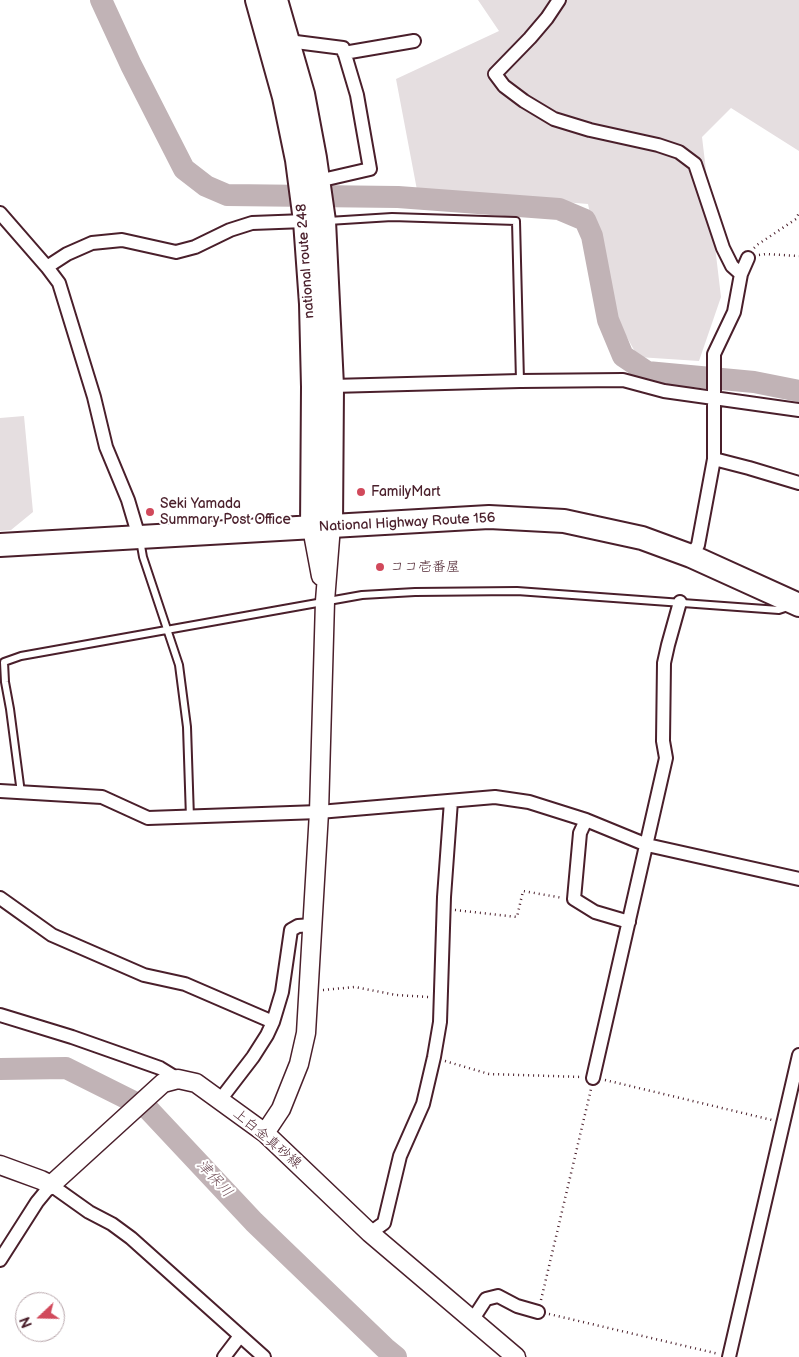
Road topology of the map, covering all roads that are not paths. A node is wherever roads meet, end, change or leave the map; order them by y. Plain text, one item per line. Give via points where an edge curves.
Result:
1 (257, 0) edge
2 (276, 0) edge
3 (559, 0) edge
4 (288, 41) junction
5 (414, 41) dead end
6 (344, 53) junction
7 (318, 181) junction
8 (0, 213) edge
9 (314, 221) junction
10 (748, 258) road end
11 (47, 267) junction
12 (740, 274) junction
13 (520, 381) junction
14 (332, 386) junction
15 (714, 395) junction
16 (799, 410) edge
17 (714, 459) junction
18 (799, 483) edge
19 (321, 527) junction
20 (139, 537) junction
21 (0, 544) edge
22 (691, 556) junction
23 (325, 601) junction
24 (680, 602) junction
25 (798, 604) edge
26 (169, 630) junction
27 (0, 791) edge
28 (21, 792) junction
29 (451, 801) junction
30 (319, 812) junction
31 (190, 818) junction
32 (586, 820) junction
33 (647, 845) junction
34 (799, 878) edge
35 (0, 898) edge
36 (629, 922) junction
37 (313, 926) junction
38 (0, 1015) edge
39 (273, 1022) junction
40 (799, 1055) edge
41 (593, 1078) road end
42 (171, 1081) junction
43 (220, 1100) junction
44 (265, 1133) junction
45 (0, 1165) edge
46 (54, 1182) junction
47 (370, 1233) junction
48 (0, 1260) edge
49 (538, 1312) road end
50 (473, 1319) junction
51 (240, 1336) junction
52 (224, 1357) edge
53 (264, 1357) edge
54 (516, 1357) edge
55 (729, 1357) edge

1 - 9 highway, national route 248
2 - 4 highway, national route 248
3 - 12 street via 530,38 495,74 524,102 554,119 665,147 679,152 695,164 722,248
4 - 6 street via 343,48
4 - 7 highway, national route 248 via 303,94
5 - 6 street
6 - 7 street via 357,95 370,169
7 - 9 highway, national route 248
8 - 11 street
9 - 11 street via 252,223 176,252 122,240 92,243
9 - 13 lane via 392,217 516,220
9 - 14 highway, national route 248
9 - 19 highway, national route 248 via 311,304
10 - 12 street
11 - 20 street via 59,284 106,447
12 - 15 street via 734,312 714,354
13 - 14 street
13 - 15 street via 623,380 664,391
14 - 19 highway, national route 248
15 - 16 street
15 - 17 street
17 - 18 street
17 - 22 street via 698,545
19 - 20 highway, National Highway Route 156
19 - 22 highway, National Highway Route 156 via 490,517 564,521 642,538
19 - 23 main road
20 - 21 highway, National Highway Route 156
20 - 26 lane
22 - 25 highway, National Highway Route 156
23 - 24 lane via 415,592 517,591
23 - 26 lane
23 - 30 main road
24 - 25 lane via 779,610
24 - 33 street via 664,663 663,741 666,758
26 - 28 lane via 72,646 4,662
26 - 31 lane via 179,665 187,727
27 - 28 street
28 - 31 street via 102,798 148,818
29 - 30 street
29 - 32 street via 495,797 529,802
29 - 47 street via 440,1022 434,1057 423,1104 400,1156 384,1222
30 - 31 street
30 - 37 main road
32 - 33 street
32 - 36 street via 580,833 574,899 595,912
33 - 34 street
33 - 36 street
35 - 39 street via 52,935 144,975 185,984
36 - 41 street
37 - 39 street via 298,926 291,930 282,992
37 - 44 main road via 306,1033 299,1064 281,1109
38 - 42 street via 72,1036 160,1068
39 - 43 street via 253,1057
40 - 55 street
42 - 43 main road, 上白金真砂線 via 196,1083
42 - 46 main road
43 - 44 main road, 上白金真砂線
44 - 47 main road, 上白金真砂線
45 - 46 main road
46 - 48 street via 37,1202
46 - 51 street via 89,1212 131,1238
47 - 50 main road, 上白金真砂線
49 - 50 street via 498,1296 486,1299
50 - 54 main road, 上白金真砂線
51 - 52 street
51 - 53 street

